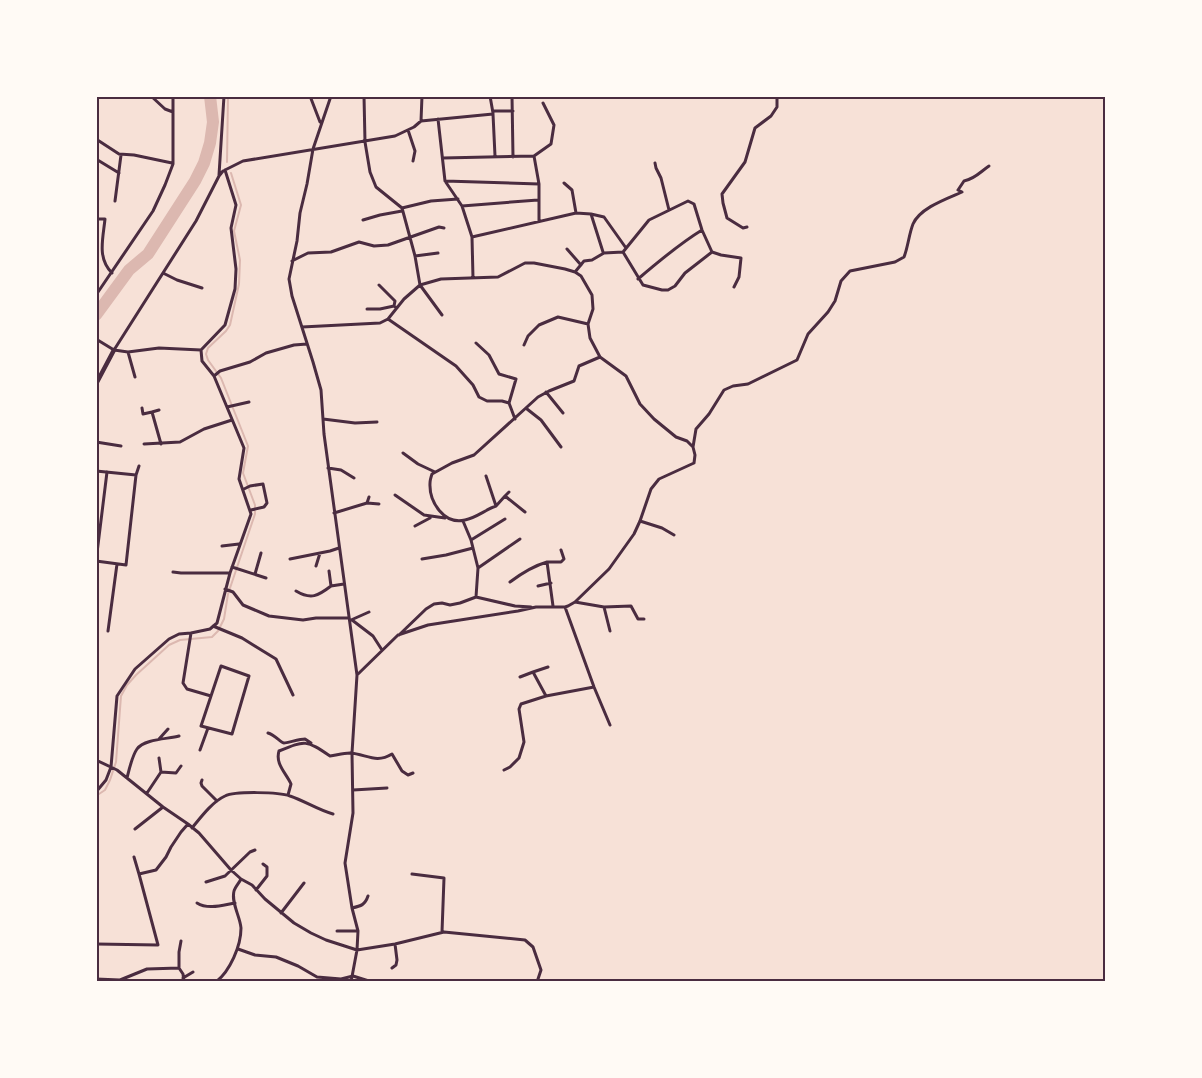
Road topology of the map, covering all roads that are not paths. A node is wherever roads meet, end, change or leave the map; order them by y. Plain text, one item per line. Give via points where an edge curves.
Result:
1 (152, 96) edge
2 (173, 96) edge
3 (224, 96) edge
4 (310, 96) edge
5 (332, 96) edge
6 (364, 96) edge
7 (417, 96) edge
8 (422, 96) edge
9 (428, 96) edge
10 (490, 96) edge
11 (512, 96) edge
12 (777, 96) edge
13 (543, 103) dead end
14 (513, 111) junction
15 (173, 112) junction
16 (493, 113) junction
17 (438, 119) junction
18 (421, 121) junction
19 (321, 124) junction
20 (408, 130) junction
21 (96, 139) edge
22 (365, 142) junction
23 (313, 149) junction
24 (121, 155) junction
25 (495, 156) junction
26 (534, 156) junction
27 (513, 157) junction
28 (443, 158) junction
29 (96, 159) edge
30 (413, 161) dead end
31 (655, 163) dead end
32 (173, 164) junction
33 (989, 166) dead end
34 (225, 170) junction
35 (119, 173) junction
36 (219, 176) junction
37 (445, 182) junction
38 (564, 183) dead end
39 (539, 184) junction
40 (458, 199) junction
41 (538, 200) junction
42 (115, 201) dead end
43 (462, 206) junction
44 (402, 209) junction
45 (669, 210) junction
46 (576, 213) junction
47 (591, 214) junction
48 (96, 219) edge
49 (363, 220) dead end
50 (539, 222) junction
51 (747, 227) dead end
52 (444, 228) dead end
53 (702, 230) junction
54 (410, 237) junction
55 (472, 237) junction
56 (626, 248) junction
57 (567, 249) dead end
58 (622, 252) junction
59 (712, 252) junction
60 (438, 253) dead end
61 (604, 253) junction
62 (415, 256) junction
63 (292, 261) junction
64 (581, 265) junction
65 (575, 272) junction
66 (112, 273) junction
67 (163, 273) junction
68 (473, 279) junction
69 (638, 279) junction
70 (379, 285) dead end
71 (420, 285) junction
72 (734, 287) dead end
73 (202, 288) dead end
74 (96, 296) edge
75 (395, 307) junction
76 (367, 309) dead end
77 (442, 315) dead end
78 (388, 319) junction
79 (588, 324) junction
80 (302, 327) junction
81 (96, 339) edge
82 (476, 343) dead end
83 (307, 344) junction
84 (524, 345) dead end
85 (112, 350) junction
86 (201, 350) junction
87 (128, 352) junction
88 (600, 357) junction
89 (215, 375) junction
90 (135, 377) dead end
91 (96, 384) edge
92 (546, 392) junction
93 (249, 402) dead end
94 (509, 403) junction
95 (228, 407) junction
96 (142, 408) dead end
97 (527, 409) junction
98 (159, 410) dead end
99 (152, 412) junction
100 (562, 413) dead end
101 (515, 418) junction
102 (323, 419) junction
103 (232, 420) junction
104 (377, 422) dead end
105 (96, 442) edge
106 (144, 444) dead end
107 (161, 444) junction
108 (122, 446) dead end
109 (561, 447) dead end
110 (693, 447) junction
111 (403, 453) dead end
112 (139, 466) dead end
113 (328, 468) junction
114 (96, 471) edge
115 (106, 472) junction
116 (435, 472) junction
117 (136, 475) junction
118 (486, 476) dead end
119 (354, 477) dead end
120 (243, 489) junction
121 (509, 492) dead end
122 (395, 495) dead end
123 (504, 496) junction
124 (369, 497) dead end
125 (368, 503) junction
126 (379, 504) dead end
127 (496, 506) junction
128 (518, 507) junction
129 (251, 510) junction
130 (514, 511) dead end
131 (525, 512) dead end
132 (334, 513) junction
133 (432, 517) junction
134 (447, 518) junction
135 (505, 519) dead end
136 (463, 521) junction
137 (640, 521) junction
138 (415, 526) dead end
139 (674, 535) dead end
140 (520, 539) dead end
141 (471, 540) junction
142 (239, 544) junction
143 (222, 546) dead end
144 (339, 548) junction
145 (473, 548) junction
146 (561, 550) dead end
147 (261, 553) dead end
148 (320, 553) junction
149 (290, 559) dead end
150 (422, 559) dead end
151 (96, 561) edge
152 (547, 562) junction
153 (117, 564) junction
154 (316, 566) dead end
155 (232, 567) junction
156 (478, 567) junction
157 (329, 571) dead end
158 (172, 572) dead end
159 (230, 573) junction
160 (255, 574) junction
161 (266, 578) dead end
162 (510, 582) dead end
163 (551, 583) junction
164 (344, 584) junction
165 (331, 586) junction
166 (538, 586) dead end
167 (226, 589) junction
168 (296, 591) dead end
169 (476, 597) junction
170 (575, 602) junction
171 (553, 606) junction
172 (536, 607) junction
173 (566, 607) junction
174 (604, 607) junction
175 (369, 612) dead end
176 (350, 619) junction
177 (644, 619) dead end
178 (214, 626) junction
179 (108, 631) dead end
180 (610, 631) dead end
181 (398, 635) junction
182 (190, 637) junction
183 (382, 651) junction
184 (548, 667) dead end
185 (533, 672) junction
186 (357, 675) junction
187 (520, 676) dead end
188 (594, 687) junction
189 (293, 695) dead end
190 (211, 696) junction
191 (546, 696) junction
192 (610, 725) dead end
193 (208, 728) junction
194 (168, 729) dead end
195 (268, 733) dead end
196 (179, 736) dead end
197 (158, 740) junction
198 (312, 744) junction
199 (200, 750) dead end
200 (352, 753) junction
201 (159, 758) dead end
202 (96, 760) edge
203 (181, 766) dead end
204 (111, 767) junction
205 (504, 770) dead end
206 (161, 772) junction
207 (413, 773) dead end
208 (127, 778) junction
209 (202, 780) dead end
210 (387, 788) dead end
211 (353, 790) junction
212 (96, 792) edge
213 (147, 793) junction
214 (288, 795) junction
215 (217, 801) junction
216 (163, 807) junction
217 (333, 814) dead end
218 (188, 824) junction
219 (192, 828) junction
220 (135, 829) dead end
221 (255, 850) dead end
222 (134, 856) dead end
223 (264, 864) dead end
224 (231, 870) junction
225 (139, 874) junction
226 (412, 874) dead end
227 (241, 879) junction
228 (206, 882) dead end
229 (304, 883) dead end
230 (256, 890) junction
231 (368, 896) dead end
232 (198, 903) dead end
233 (235, 903) junction
234 (352, 908) junction
235 (281, 913) junction
236 (337, 931) dead end
237 (358, 931) junction
238 (442, 932) junction
239 (182, 941) dead end
240 (96, 944) edge
241 (395, 944) junction
242 (238, 950) junction
243 (357, 950) junction
244 (179, 968) junction
245 (392, 968) dead end
246 (193, 972) dead end
247 (353, 976) junction
248 (96, 979) edge
249 (183, 980) edge
250 (217, 982) edge
251 (351, 982) edge
252 (372, 982) edge
253 (537, 982) edge

1 - 15 street
2 - 15 street
3 - 36 street
4 - 19 street
5 - 19 street
6 - 22 street
7 - 8 street
8 - 9 street
8 - 18 street
10 - 16 street
11 - 14 street
12 - 51 street via 777,107 755,128 745,162 722,194 727,218
13 - 26 street via 554,125 551,144
14 - 16 street
14 - 27 street
15 - 32 street
16 - 17 street
16 - 25 street
17 - 18 street
17 - 28 street
18 - 20 street
19 - 23 street
20 - 22 street
20 - 30 street via 415,150
21 - 24 street
22 - 23 street
22 - 44 street via 369,172 376,187
23 - 34 street via 243,160
23 - 63 street
24 - 32 street
24 - 35 street
25 - 27 street
25 - 28 street
26 - 27 street
26 - 39 street
28 - 37 street
29 - 35 street
31 - 45 street
32 - 66 street via 153,211
33 - 110 street via 972,180 964,181 958,190 962,192 922,213 914,223 904,257 850,271 841,281 828,312 808,334 797,360 748,384 724,390 696,429
34 - 36 street
34 - 86 street via 236,205 231,228 235,289 225,325
35 - 42 street
36 - 67 street
37 - 39 street
37 - 40 street
38 - 46 street via 572,190
39 - 41 street
40 - 43 street
40 - 44 street
41 - 43 street
41 - 50 street
43 - 55 street
44 - 49 street
44 - 54 street
45 - 53 street via 688,201 694,204
45 - 56 street via 649,220
46 - 47 street
46 - 50 street
47 - 56 street via 604,217
47 - 61 street
48 - 66 street via 105,219 102,256
50 - 55 street
52 - 54 street
53 - 59 street
53 - 69 street
54 - 62 street
54 - 63 street via 388,245 359,242 332,252 308,253
55 - 68 street
56 - 58 street
57 - 64 street
58 - 61 street
58 - 69 street
59 - 69 street via 668,290 643,285
59 - 72 street via 741,258
60 - 62 street
61 - 64 street
62 - 71 street
63 - 80 street via 289,279
64 - 65 street
65 - 68 street via 525,263 498,277
65 - 79 street via 592,295
66 - 74 street
67 - 73 street
67 - 85 street
68 - 71 street via 441,279
70 - 75 street via 393,298
71 - 75 street
71 - 77 street
75 - 76 street
75 - 78 street
78 - 80 street via 374,324
78 - 94 street via 456,366 479,397
79 - 84 street via 558,317 539,325
79 - 88 street
80 - 83 street
81 - 85 street
82 - 94 street via 489,355 499,374 516,379
83 - 89 street via 266,353
83 - 102 street via 321,390
85 - 87 street
85 - 91 street
86 - 87 street via 159,348
86 - 89 street via 202,361
87 - 90 street
88 - 92 street via 579,366 574,381
88 - 110 street via 626,375 640,404 654,419
89 - 95 street
92 - 97 street
92 - 100 street
93 - 95 street
94 - 101 street
95 - 103 street
96 - 99 street via 143,414
97 - 101 street
97 - 109 street via 541,420
98 - 99 street
99 - 107 street
101 - 116 street via 474,455
102 - 104 street
102 - 113 street
103 - 107 street via 180,442
103 - 120 street via 244,448 239,479
105 - 108 street
106 - 107 street
110 - 137 street via 694,463 658,479
111 - 116 street
112 - 117 street
113 - 119 street
113 - 132 street
114 - 115 street
115 - 117 street
115 - 151 street
116 - 134 street via 430,484 433,500
117 - 153 street via 126,565
118 - 127 street
120 - 129 street
120 - 129 street via 263,484 267,503
121 - 123 street
122 - 133 street
123 - 127 street
123 - 128 street
124 - 125 street
125 - 126 street
125 - 132 street
127 - 136 street
128 - 130 street
128 - 131 street
129 - 142 street
132 - 144 street
133 - 134 street
133 - 138 street
134 - 136 street
135 - 141 street
136 - 141 street
137 - 139 street
137 - 170 street via 609,569
140 - 156 street
141 - 145 street
142 - 143 street
142 - 155 street
144 - 148 street
144 - 164 street
145 - 150 street
145 - 156 street
146 - 152 street via 561,562
147 - 160 street
148 - 149 street
148 - 154 street
151 - 153 street
152 - 162 street
152 - 163 street
153 - 179 street
155 - 159 street
155 - 160 street
156 - 169 street
157 - 165 street
158 - 159 street
159 - 167 street
160 - 161 street
163 - 166 street
163 - 171 street
164 - 165 street
164 - 176 street
165 - 168 street via 311,597
167 - 176 street via 243,604 269,616
167 - 178 street
169 - 172 street
169 - 181 street via 450,605 434,604
170 - 173 street
170 - 174 street
171 - 172 street
171 - 173 street
172 - 181 street via 428,625
173 - 188 street
174 - 177 street via 631,606 638,619
174 - 180 street
175 - 176 street
176 - 183 street via 373,636
176 - 186 street
178 - 182 street
178 - 189 street via 276,660
181 - 183 street
182 - 190 street via 183,683 187,689
182 - 204 street via 179,634 169,639 135,669 117,696
183 - 186 street
184 - 185 street
185 - 187 street
185 - 191 street
186 - 200 street
188 - 191 street
188 - 192 street
190 - 193 street via 201,726
190 - 193 street via 221,666 249,676 232,734
191 - 205 street via 521,704 524,742 519,758
193 - 199 street
194 - 197 street
195 - 198 street via 285,743 305,739
196 - 197 street
197 - 208 street via 137,749
198 - 200 street via 330,756
198 - 214 street via 299,743 279,752 278,762 291,784
200 - 207 street via 380,759 392,754 402,771
200 - 211 street
201 - 206 street
202 - 204 street
203 - 206 street via 176,773
204 - 208 street
204 - 212 street
206 - 213 street
208 - 213 street
209 - 215 street via 202,786
210 - 211 street
211 - 234 street via 345,863
213 - 216 street
214 - 215 street via 227,795
214 - 217 street
215 - 219 street
216 - 218 street
216 - 220 street
218 - 219 street
218 - 225 street via 156,870
219 - 224 street
221 - 224 street
222 - 225 street
223 - 230 street via 267,876
224 - 227 street
224 - 228 street
225 - 240 street via 158,945
226 - 238 street via 444,878
227 - 230 street
227 - 233 street via 234,892
229 - 235 street
230 - 235 street
231 - 234 street via 363,906
232 - 233 street via 207,907
233 - 242 street via 241,926
234 - 237 street
235 - 243 street via 311,933
236 - 237 street
237 - 243 street
238 - 241 street
238 - 253 street via 525,940 533,947 541,970
239 - 244 street
241 - 243 street
241 - 245 street via 397,960
242 - 247 street via 276,957 317,976
242 - 250 street
243 - 247 street
244 - 248 street via 147,969 120,980
244 - 249 street
246 - 249 street
247 - 251 street
247 - 252 street

